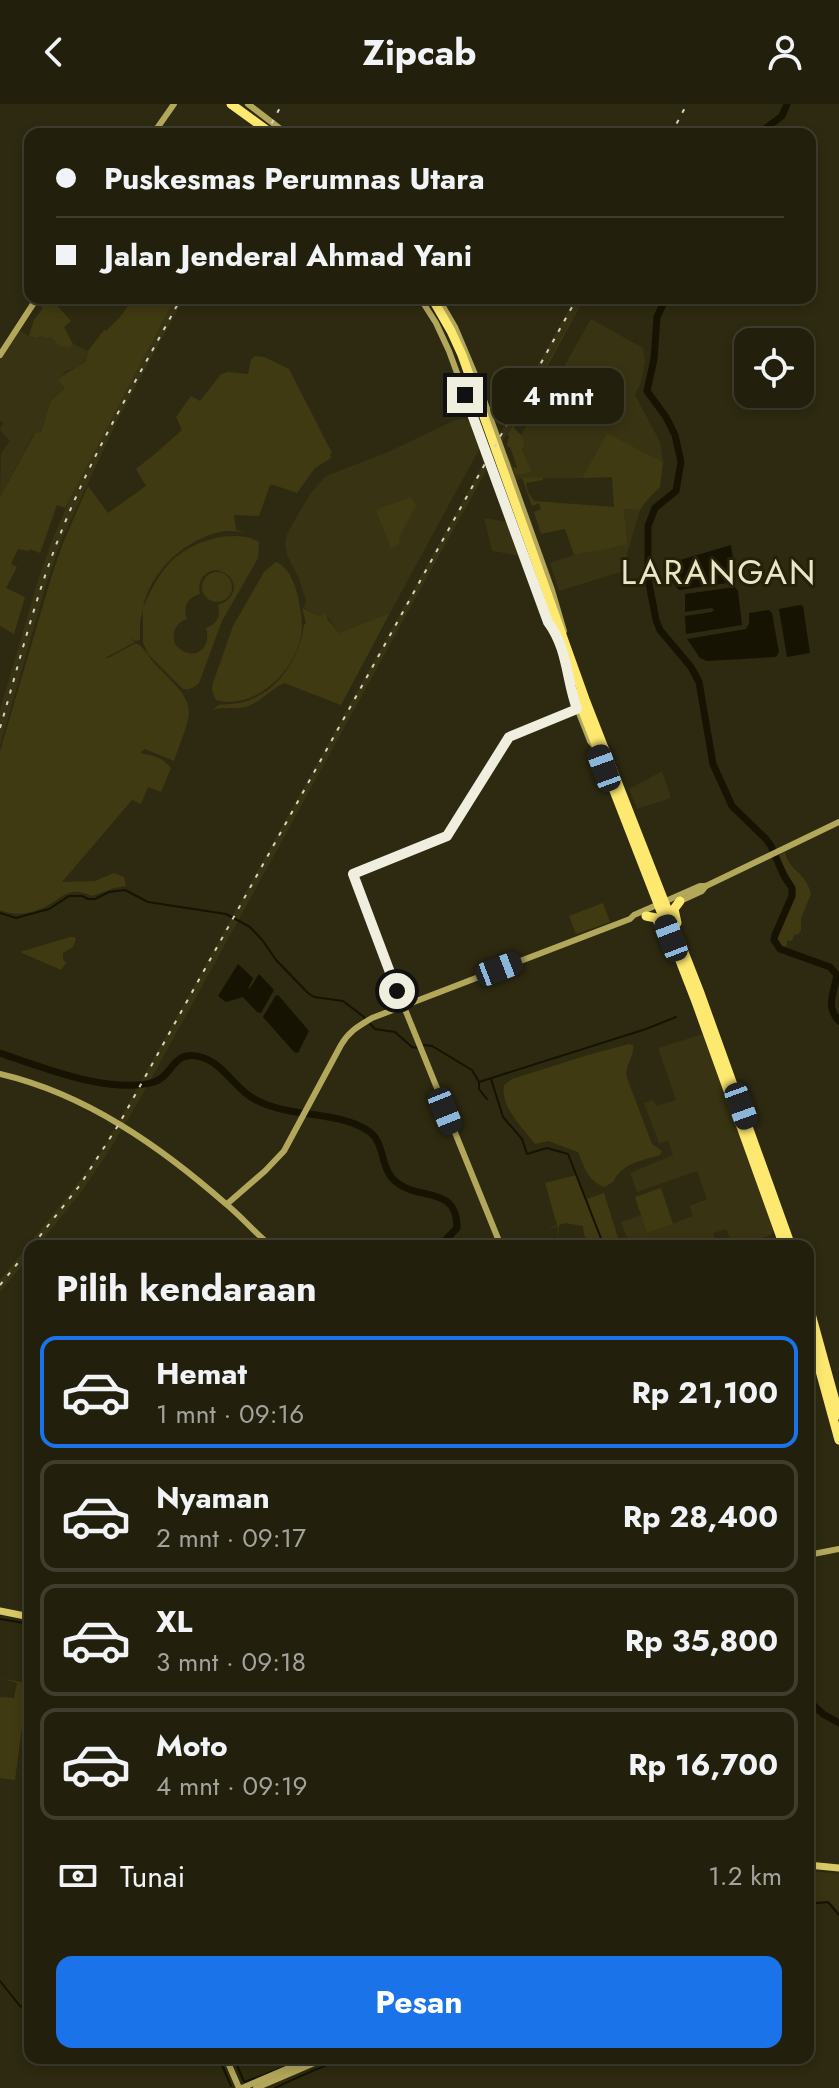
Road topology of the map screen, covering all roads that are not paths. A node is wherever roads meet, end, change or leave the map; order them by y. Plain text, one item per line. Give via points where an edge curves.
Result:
1 (174, 104) edge
2 (232, 104) edge
3 (248, 104) edge
4 (157, 128) edge
5 (258, 128) edge
6 (264, 128) edge
7 (270, 128) edge
8 (279, 128) edge
9 (33, 304) edge
10 (426, 304) edge
11 (427, 304) edge
12 (435, 304) edge
13 (442, 304) edge
14 (0, 355) edge
15 (515, 489) junction
16 (502, 494) junction
17 (553, 616) junction
18 (556, 632) junction
19 (566, 644) junction
20 (573, 674) junction
21 (577, 709) junction
22 (600, 747) junction
23 (839, 822) edge
24 (652, 871) junction
25 (648, 882) junction
26 (679, 899) junction
27 (662, 907) junction
28 (645, 914) junction
29 (685, 953) junction
30 (686, 977) junction
31 (404, 1007) junction
32 (0, 1074) edge
33 (227, 1204) junction
34 (265, 1240) edge
35 (499, 1240) edge
36 (782, 1240) edge
37 (789, 1240) edge
38 (814, 1325) edge
39 (814, 1349) edge
40 (839, 1415) edge
41 (839, 1440) edge
42 (839, 1549) edge
43 (814, 1554) edge
44 (0, 1611) edge
45 (24, 1616) edge
46 (814, 1866) edge
47 (839, 1868) edge
48 (229, 2064) edge
49 (298, 2064) edge
50 (313, 2064) edge
51 (266, 2085) edge
52 (241, 2088) edge
53 (256, 2088) edge

1 - 4 street
2 - 5 street
2 - 6 highway
2 - 7 highway
3 - 8 street
9 - 14 street
10 - 16 street
11 - 17 highway via 457,356
12 - 17 highway via 462,355
13 - 15 street via 464,349
15 - 16 street via 506,485
15 - 19 street via 562,618
16 - 18 street
17 - 18 highway
17 - 19 highway
18 - 20 highway
19 - 20 highway
20 - 21 street via 570,688
20 - 22 highway via 595,706 603,736
21 - 22 street via 591,743
21 - 31 street via 509,737 447,836 353,874
22 - 24 highway
22 - 25 highway
23 - 26 street
24 - 26 highway via 667,893
24 - 27 highway
25 - 27 highway
25 - 28 highway via 651,902
26 - 27 street
26 - 29 highway via 674,914
27 - 28 street
27 - 29 highway
27 - 30 highway
28 - 30 highway via 658,921
28 - 31 street
29 - 37 highway
30 - 36 highway
31 - 33 street via 351,1031 284,1151
31 - 35 street
32 - 33 street via 52,1090 135,1133
33 - 34 street
38 - 40 highway
39 - 41 highway
42 - 43 street
44 - 45 main road
46 - 47 main road
48 - 52 street
49 - 52 street
50 - 51 street
51 - 53 street

